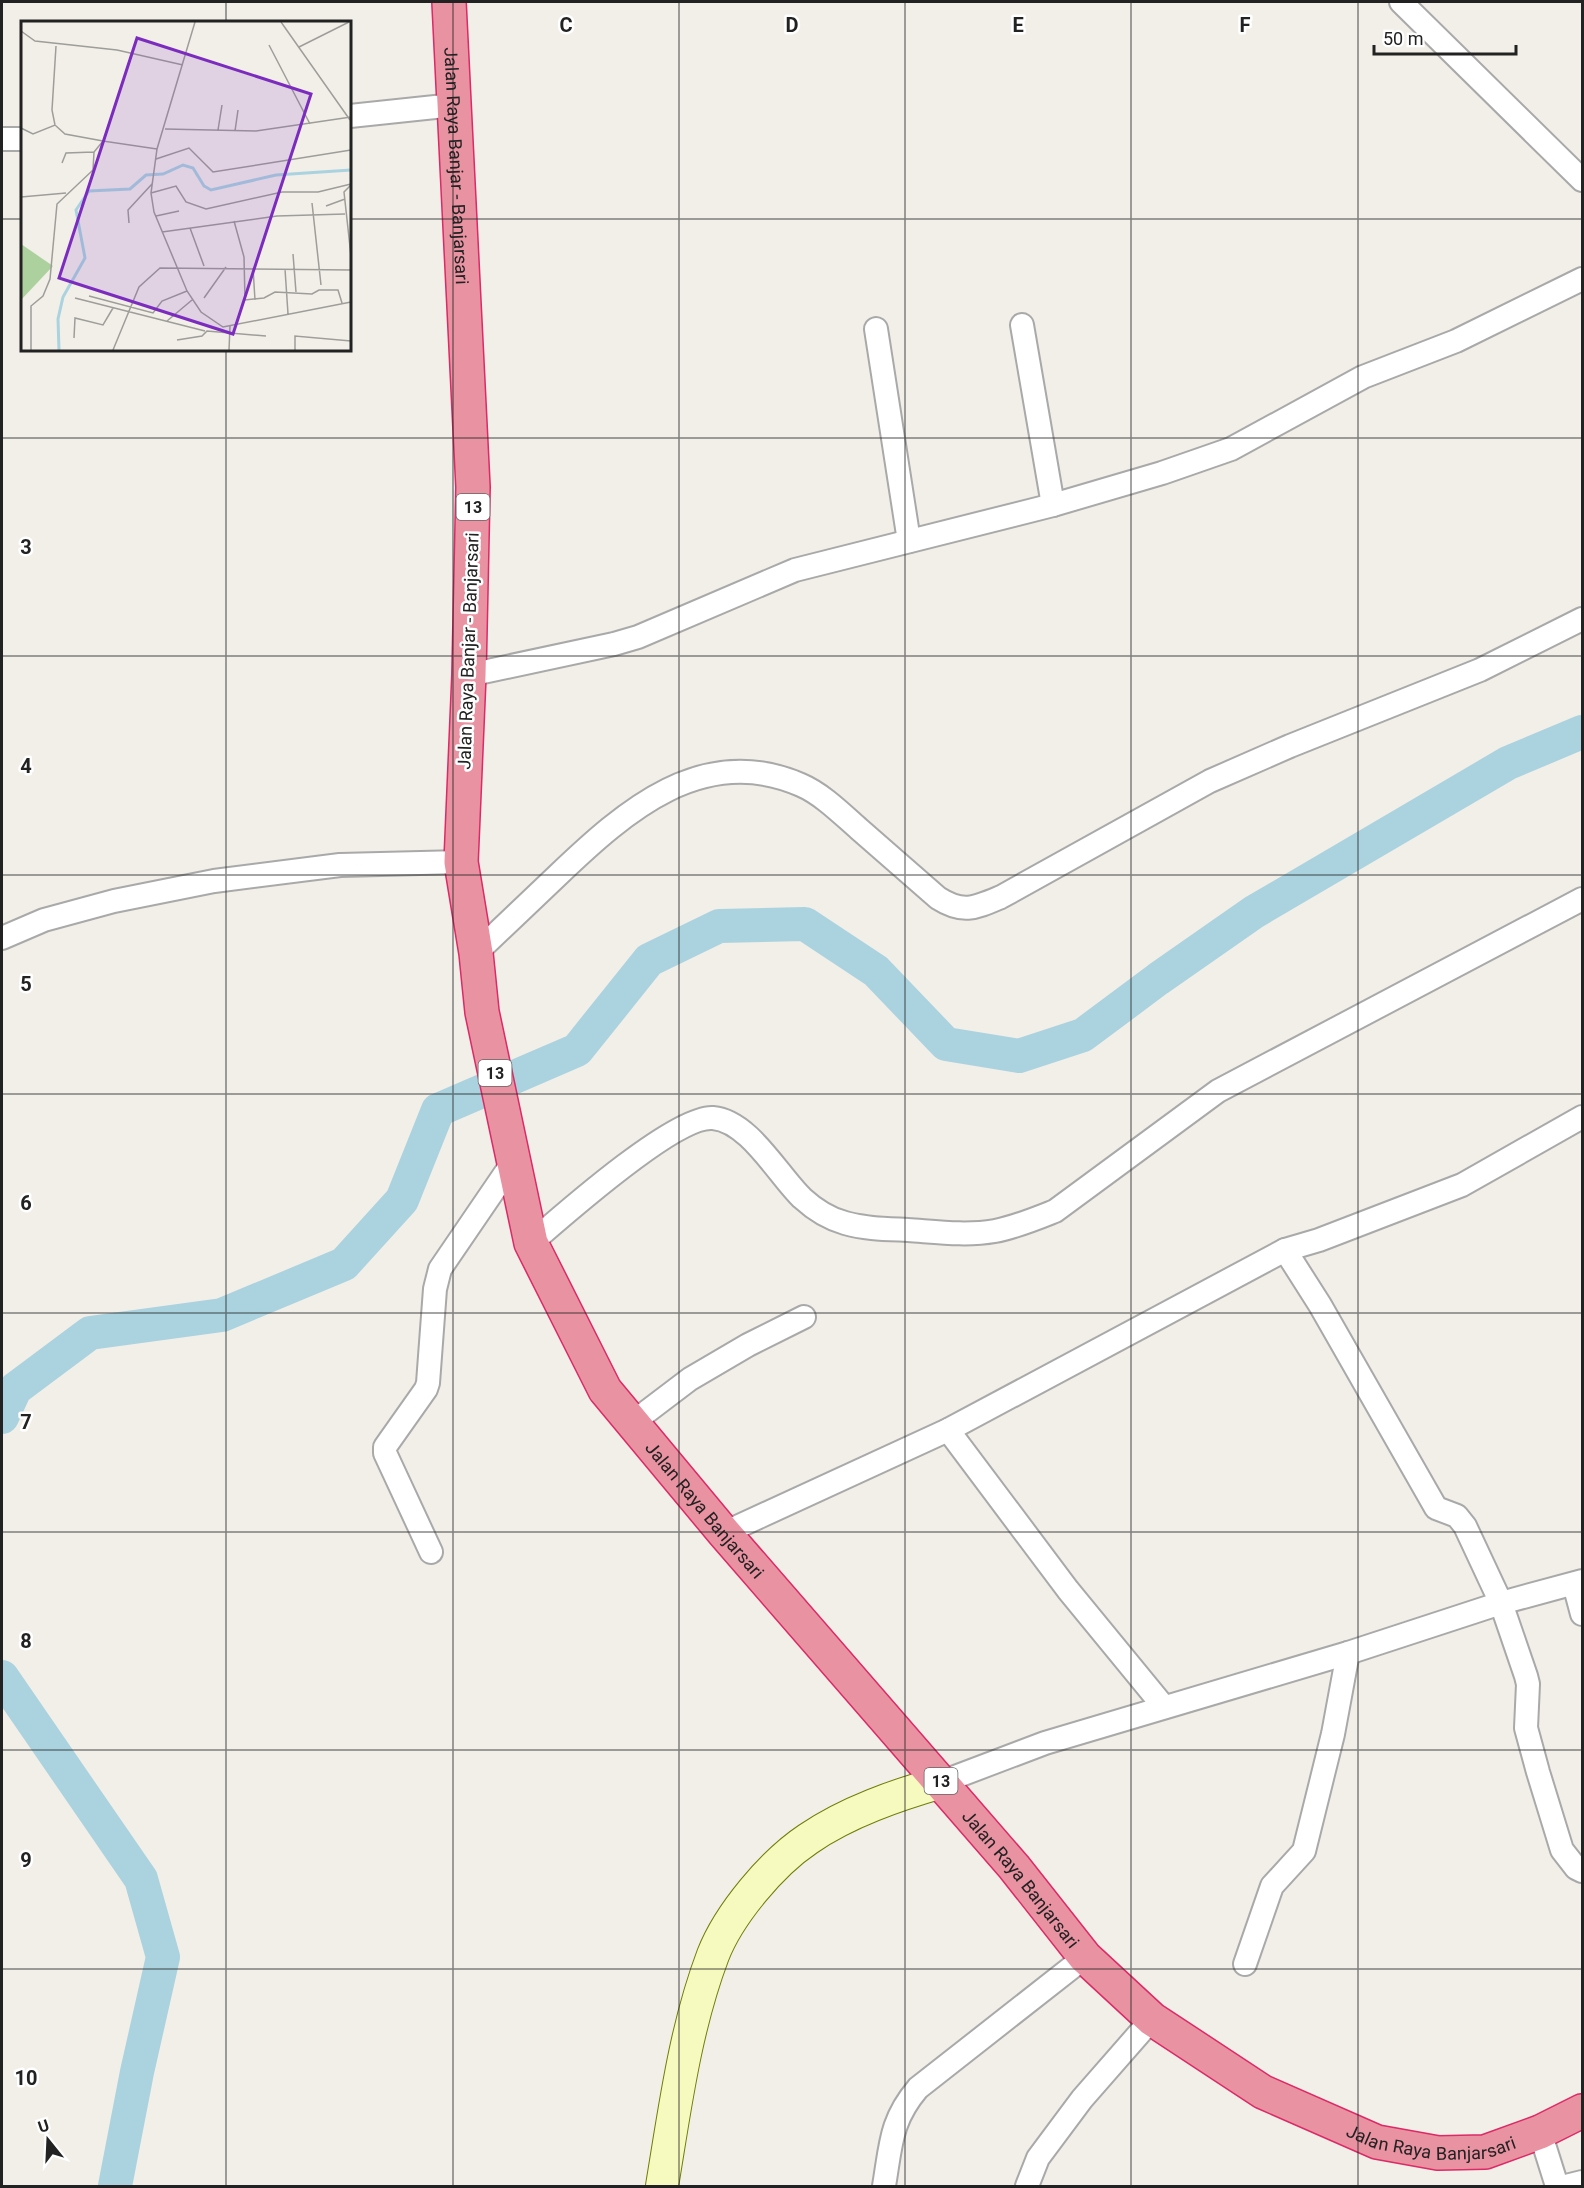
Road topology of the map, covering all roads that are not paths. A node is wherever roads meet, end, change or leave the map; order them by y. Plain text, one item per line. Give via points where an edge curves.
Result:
1 (449, 2) edge
2 (1401, 2) edge
3 (454, 105) junction
4 (351, 116) edge
5 (2, 139) edge
6 (21, 139) edge
7 (1582, 180) edge
8 (1582, 279) edge
9 (1022, 325) dead end
10 (876, 329) dead end
11 (1053, 505) junction
12 (909, 541) junction
13 (1582, 619) edge
14 (469, 675) junction
15 (461, 862) junction
16 (1582, 899) edge
17 (2, 938) edge
18 (476, 953) junction
19 (1582, 1117) edge
20 (511, 1149) junction
21 (531, 1243) junction
22 (1285, 1250) junction
23 (804, 1317) dead end
24 (632, 1423) junction
25 (948, 1430) junction
26 (724, 1533) junction
27 (431, 1552) dead end
28 (1578, 1583) edge
29 (1501, 1603) junction
30 (1582, 1614) edge
31 (1348, 1653) junction
32 (1164, 1707) junction
33 (942, 1782) junction
34 (1582, 1871) edge
35 (1085, 1957) junction
36 (1245, 1964) dead end
37 (1152, 2019) junction
38 (1582, 2111) edge
39 (1544, 2142) junction
40 (1582, 2182) edge
41 (1560, 2185) edge
42 (662, 2187) edge
43 (884, 2187) edge
44 (1027, 2187) edge

1 - 3 highway, Jalan Raya Banjar - Banjarsari / 13
2 - 7 street
3 - 4 street
3 - 14 highway, Jalan Raya Banjar - Banjarsari / 13 via 473,487
5 - 6 street
8 - 11 street via 1456,341 1363,377 1231,448
9 - 11 street
10 - 12 street
11 - 12 street
12 - 14 street via 795,570 638,637
13 - 18 street via 1480,670 1210,781 1001,897 967,909 952,907 938,898 835,808 802,785 764,773 725,771 693,778 661,793 604,831
14 - 15 highway, Jalan Raya Banjar - Banjarsari / 13
15 - 17 street via 340,865 214,881 114,901 44,920
15 - 18 highway, Jalan Raya Banjar - Banjarsari / 13
16 - 21 street via 1218,1091 1054,1210 1025,1224 965,1234 844,1223 803,1199 748,1136 713,1118 696,1121 614,1173
18 - 20 highway, Jalan Raya Banjar - Banjarsari / 13 via 482,1012
19 - 22 street via 1462,1185
20 - 21 highway, Jalan Raya Banjarsari / 13
20 - 27 street via 440,1269 428,1383 385,1447
21 - 24 highway, Jalan Raya Banjarsari / 13 via 605,1390
22 - 25 street
22 - 29 street via 1436,1508 1457,1516 1465,1526
23 - 24 street via 690,1379
24 - 26 highway, Jalan Raya Banjarsari / 13
25 - 26 street
25 - 32 street via 1068,1590
26 - 33 highway, Jalan Raya Banjarsari / 13
28 - 29 street
28 - 30 street
29 - 31 street
29 - 34 street via 1528,1684 1526,1728 1560,1845
31 - 32 street
31 - 36 street via 1304,1851 1272,1886
32 - 33 street via 1045,1743
33 - 35 highway, Jalan Raya Banjarsari / 13
33 - 42 street via 846,1818 808,1839 768,1873 728,1925 714,1954 684,2050
35 - 37 highway, Jalan Raya Banjarsari / 13
35 - 43 street via 918,2088 895,2123
37 - 39 highway, Jalan Raya Banjarsari / 13 via 1263,2092 1377,2142 1438,2153 1485,2152
37 - 44 street via 1082,2099 1038,2158
38 - 39 highway, Jalan Raya Banjarsari / 13
39 - 41 street
40 - 41 street

